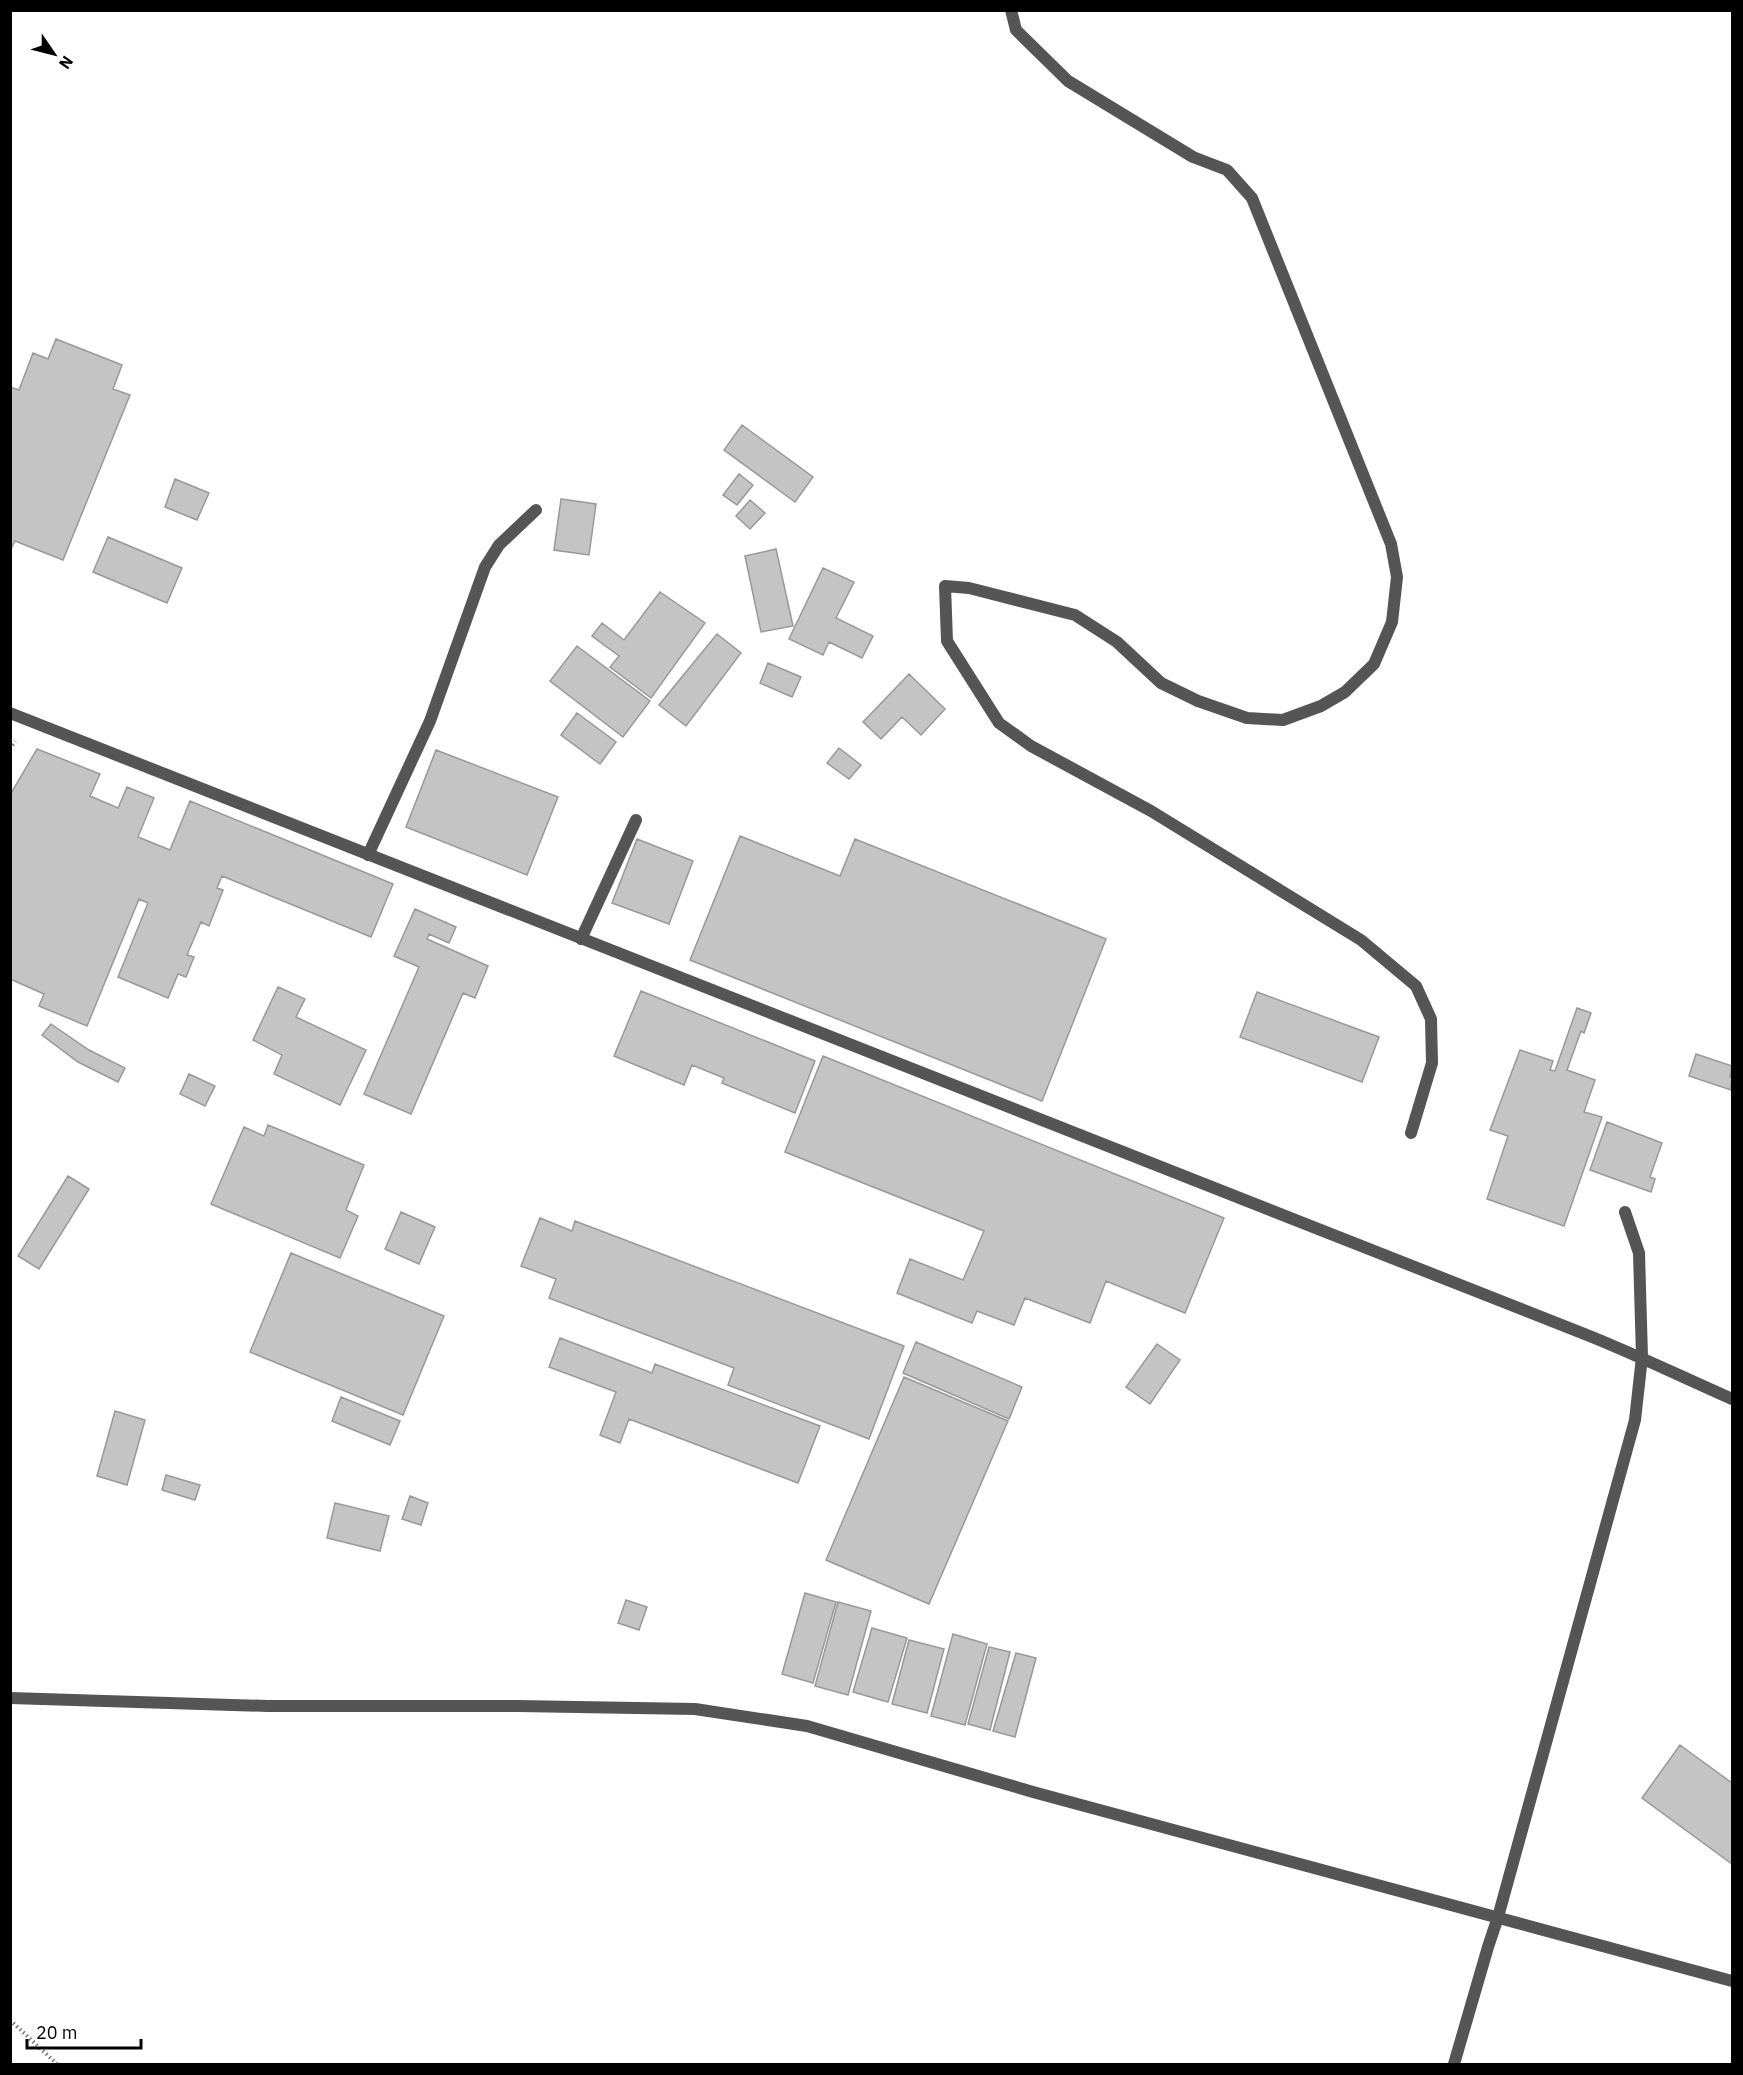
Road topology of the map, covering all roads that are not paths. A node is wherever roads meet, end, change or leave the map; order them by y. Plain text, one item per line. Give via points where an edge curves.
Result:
1 (1011, 10) edge
2 (536, 510) dead end
3 (10, 713) edge
4 (636, 820) dead end
5 (368, 855) junction
6 (581, 939) junction
7 (1411, 1133) dead end
8 (1625, 1212) dead end
9 (1642, 1357) junction
10 (1732, 1399) edge
11 (10, 1698) edge
12 (1498, 1917) junction
13 (1732, 1982) edge
14 (1454, 2064) edge

1 - 7 street via 1016,30 1068,81 1193,157 1227,170 1252,198 1391,544 1397,577 1392,622 1374,664 1345,692 1284,720 1248,718 1161,683 1117,642 1075,615 969,588 945,586 946,642 999,723 1031,746 1151,811 1361,940 1416,986 1431,1019 1432,1063
2 - 5 street via 499,545 485,567 430,722
3 - 5 street
4 - 6 street
5 - 6 street
6 - 9 street
8 - 9 street via 1639,1253
9 - 10 street
9 - 12 street via 1635,1420
11 - 12 street via 268,1706 695,1709 807,1726 1044,1795
12 - 13 street
12 - 14 street

